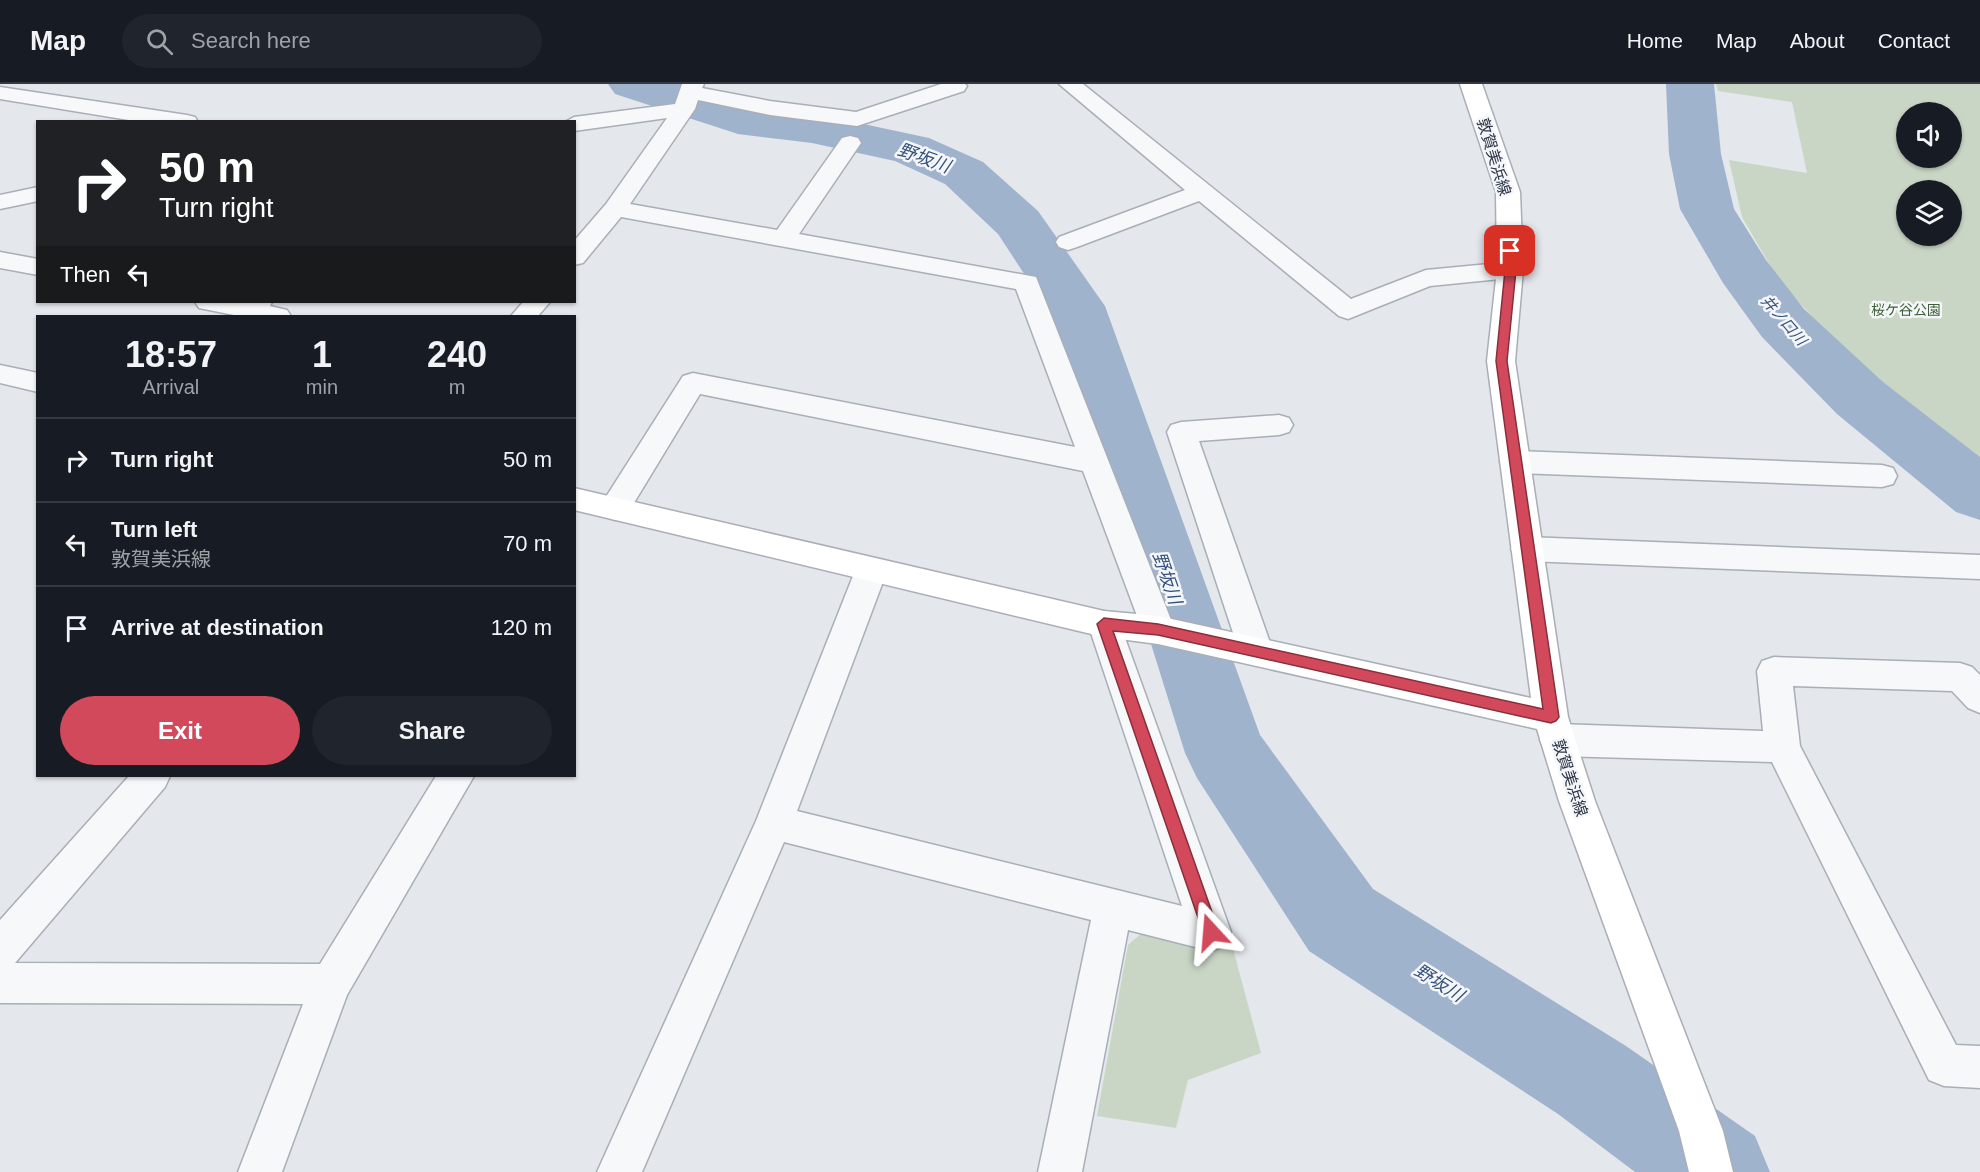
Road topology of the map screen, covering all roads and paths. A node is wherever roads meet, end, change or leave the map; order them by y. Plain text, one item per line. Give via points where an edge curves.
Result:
1 (1070, 84) edge
2 (1471, 84) edge
3 (956, 86) dead end
4 (0, 93) edge
5 (689, 95) edge
6 (175, 120) edge
7 (576, 123) edge
8 (850, 144) dead end
9 (1202, 192) junction
10 (36, 194) edge
11 (0, 202) edge
12 (615, 209) junction
13 (783, 239) junction
14 (1068, 242) dead end
15 (576, 255) edge
16 (0, 260) edge
17 (36, 267) edge
18 (1510, 270) junction
19 (220, 303) edge
20 (536, 303) edge
21 (255, 306) edge
22 (276, 315) edge
23 (525, 315) edge
24 (0, 374) edge
25 (36, 382) edge
26 (1279, 425) dead end
27 (1094, 462) junction
28 (1515, 462) junction
29 (1882, 476) dead end
30 (576, 499) edge
31 (615, 507) junction
32 (1527, 549) junction
33 (1980, 567) edge
34 (871, 571) junction
35 (1104, 624) junction
36 (1158, 630) junction
37 (1256, 651) junction
38 (1980, 698) edge
39 (1555, 728) junction
40 (1782, 747) junction
41 (151, 777) edge
42 (455, 777) edge
43 (774, 822) junction
44 (1113, 908) junction
45 (0, 950) edge
46 (0, 983) edge
47 (331, 984) junction
48 (1980, 1067) edge
49 (260, 1172) edge
50 (619, 1172) edge
51 (1060, 1172) edge
52 (1712, 1172) edge

1 - 9 street
2 - 18 main road, 敦賀美浜線 via 1508,192
3 - 5 street via 857,119
4 - 6 street
5 - 7 street
5 - 12 street
8 - 13 street
9 - 14 street
9 - 18 street via 1348,310 1426,278
10 - 11 street
12 - 13 street
12 - 15 street
13 - 27 street via 1027,283
16 - 17 street
18 - 28 main road, 敦賀美浜線 via 1502,361
19 - 21 street
20 - 23 street
21 - 22 street
24 - 25 street
26 - 37 street via 1181,432
27 - 31 street via 693,383
27 - 36 street
28 - 29 street
28 - 32 main road, 敦賀美浜線
30 - 31 main road
31 - 34 main road
32 - 33 street
32 - 39 main road, 敦賀美浜線
34 - 35 main road
34 - 43 street
35 - 36 main road
35 - 44 street via 1211,932
36 - 37 main road
37 - 39 main road
38 - 40 street via 1960,677 1774,671
39 - 40 street
39 - 52 main road, 敦賀美浜線 via 1576,801 1701,1131
40 - 48 street via 1944,1065
41 - 45 street
42 - 47 street
43 - 44 street
43 - 50 street
44 - 51 street
46 - 47 street
47 - 49 street

